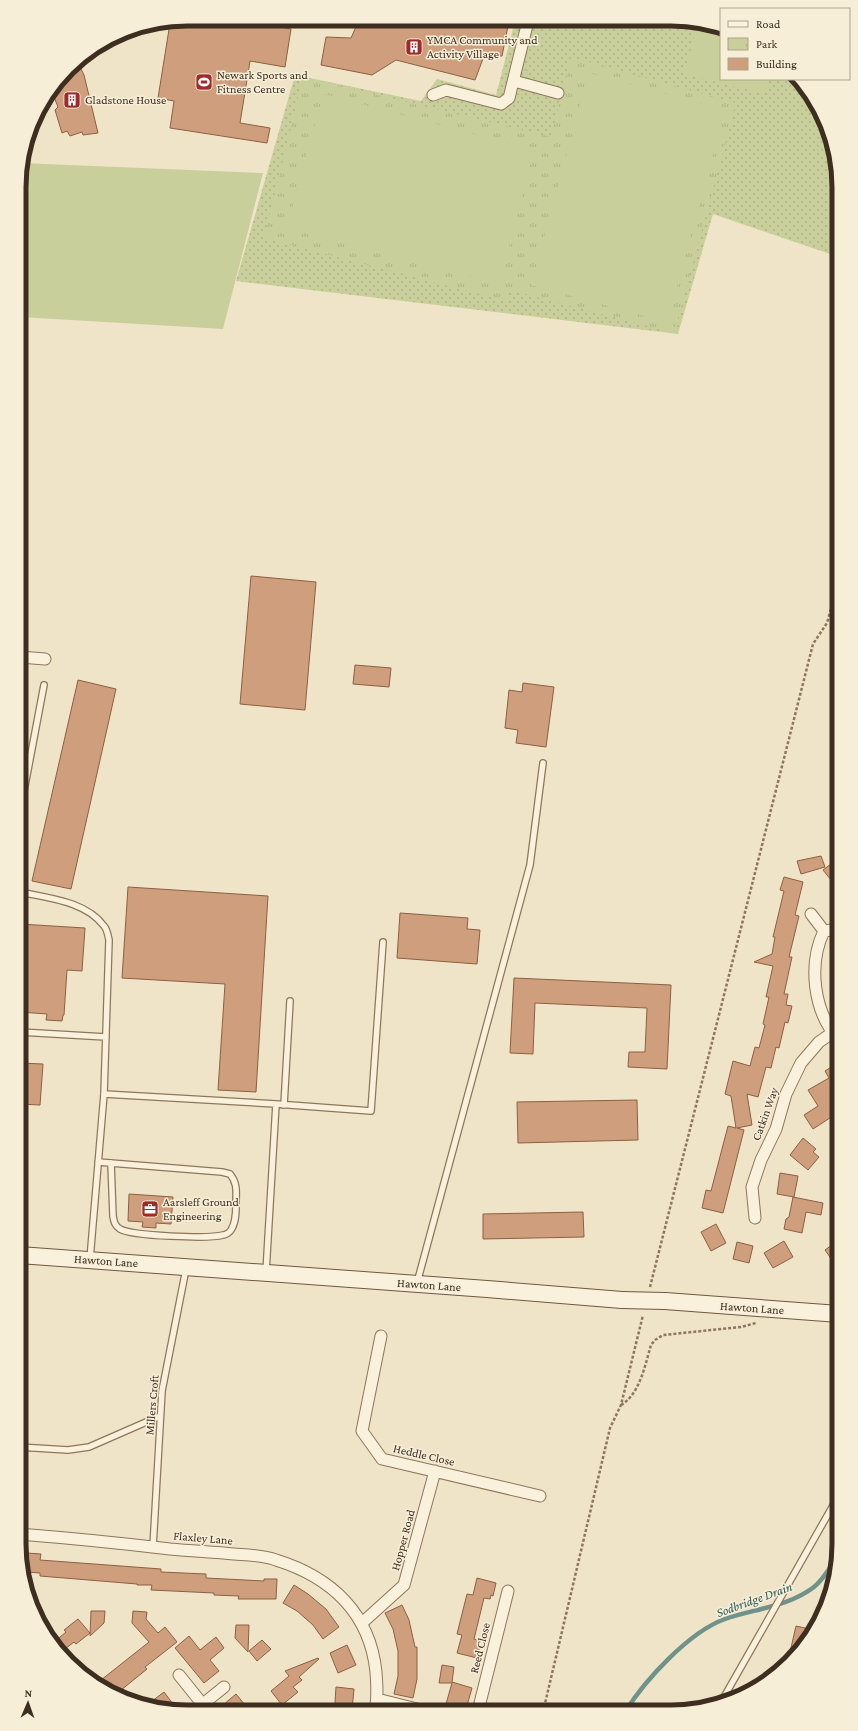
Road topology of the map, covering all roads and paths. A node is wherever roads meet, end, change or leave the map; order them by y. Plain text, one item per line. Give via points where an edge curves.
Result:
1 (527, 26) edge
2 (514, 80) junction
3 (558, 93) dead end
4 (432, 95) dead end
5 (832, 605) edge
6 (26, 657) edge
7 (45, 659) dead end
8 (44, 684) dead end
9 (543, 763) dead end
10 (26, 780) edge
11 (26, 893) edge
12 (811, 914) dead end
13 (832, 930) edge
14 (824, 931) junction
15 (383, 942) dead end
16 (290, 1001) dead end
17 (832, 1030) edge
18 (26, 1032) edge
19 (106, 1037) junction
20 (832, 1038) edge
21 (104, 1094) junction
22 (276, 1104) junction
23 (284, 1105) junction
24 (98, 1162) junction
25 (112, 1163) junction
26 (755, 1218) dead end
27 (26, 1255) edge
28 (90, 1260) junction
29 (187, 1267) junction
30 (266, 1273) junction
31 (417, 1284) junction
32 (650, 1289) dead end
33 (764, 1309) junction
34 (644, 1312) dead end
35 (832, 1314) edge
36 (381, 1336) dead end
37 (621, 1405) junction
38 (160, 1416) junction
39 (26, 1448) edge
40 (435, 1471) junction
41 (540, 1496) dead end
42 (832, 1507) edge
43 (26, 1535) edge
44 (153, 1547) junction
45 (508, 1591) dead end
46 (362, 1623) junction
47 (179, 1675) dead end
48 (224, 1687) dead end
49 (725, 1695) edge
50 (377, 1699) junction
51 (203, 1705) edge
52 (207, 1705) edge
53 (376, 1705) edge
54 (401, 1705) edge
55 (480, 1705) edge
56 (545, 1705) edge

1 - 2 street
2 - 3 street
2 - 4 street via 510,98 500,104 446,90
5 - 32 path via 827,623 813,644
6 - 7 street
8 - 10 lane
9 - 31 lane via 530,866
11 - 19 lane via 71,904 91,914 105,926 109,940
12 - 14 street
13 - 14 street
14 - 17 street, Catkin Way via 818,943 815,968 817,993 822,1014
15 - 23 lane via 371,1111
16 - 23 lane
18 - 19 lane
19 - 21 lane
20 - 26 street, Catkin Way via 820,1042 801,1063 786,1094 776,1129 761,1160 752,1187
21 - 22 lane
21 - 24 lane
22 - 23 lane
22 - 30 lane
24 - 25 lane
24 - 28 lane
25 - 25 lane via 230,1174 236,1182 234,1222 230,1231 224,1235 204,1236 144,1234 120,1229 115,1224 113,1216
27 - 28 street, Hawton Lane
28 - 29 street, Hawton Lane
29 - 30 street, Hawton Lane
29 - 38 lane, Millers Croft via 162,1391
30 - 31 street, Hawton Lane
31 - 33 street, Hawton Lane, bridge
33 - 35 street, Hawton Lane
33 - 37 path via 755,1324 674,1333 655,1340 635,1391 628,1401
34 - 37 path
36 - 40 street, Heddle Close via 362,1431 382,1459
37 - 56 path via 610,1428
38 - 39 lane via 89,1448
38 - 44 lane, Millers Croft
40 - 41 street, Heddle Close
40 - 46 street, Hopper Road via 404,1585
42 - 49 lane
43 - 44 street, Flaxley Lane
44 - 46 street, Flaxley Lane via 275,1559 316,1577 334,1590
45 - 55 street, Reed Close
46 - 50 street, Flaxley Lane via 373,1652
47 - 51 street
48 - 52 street
50 - 53 street, Flaxley Lane
50 - 54 street

